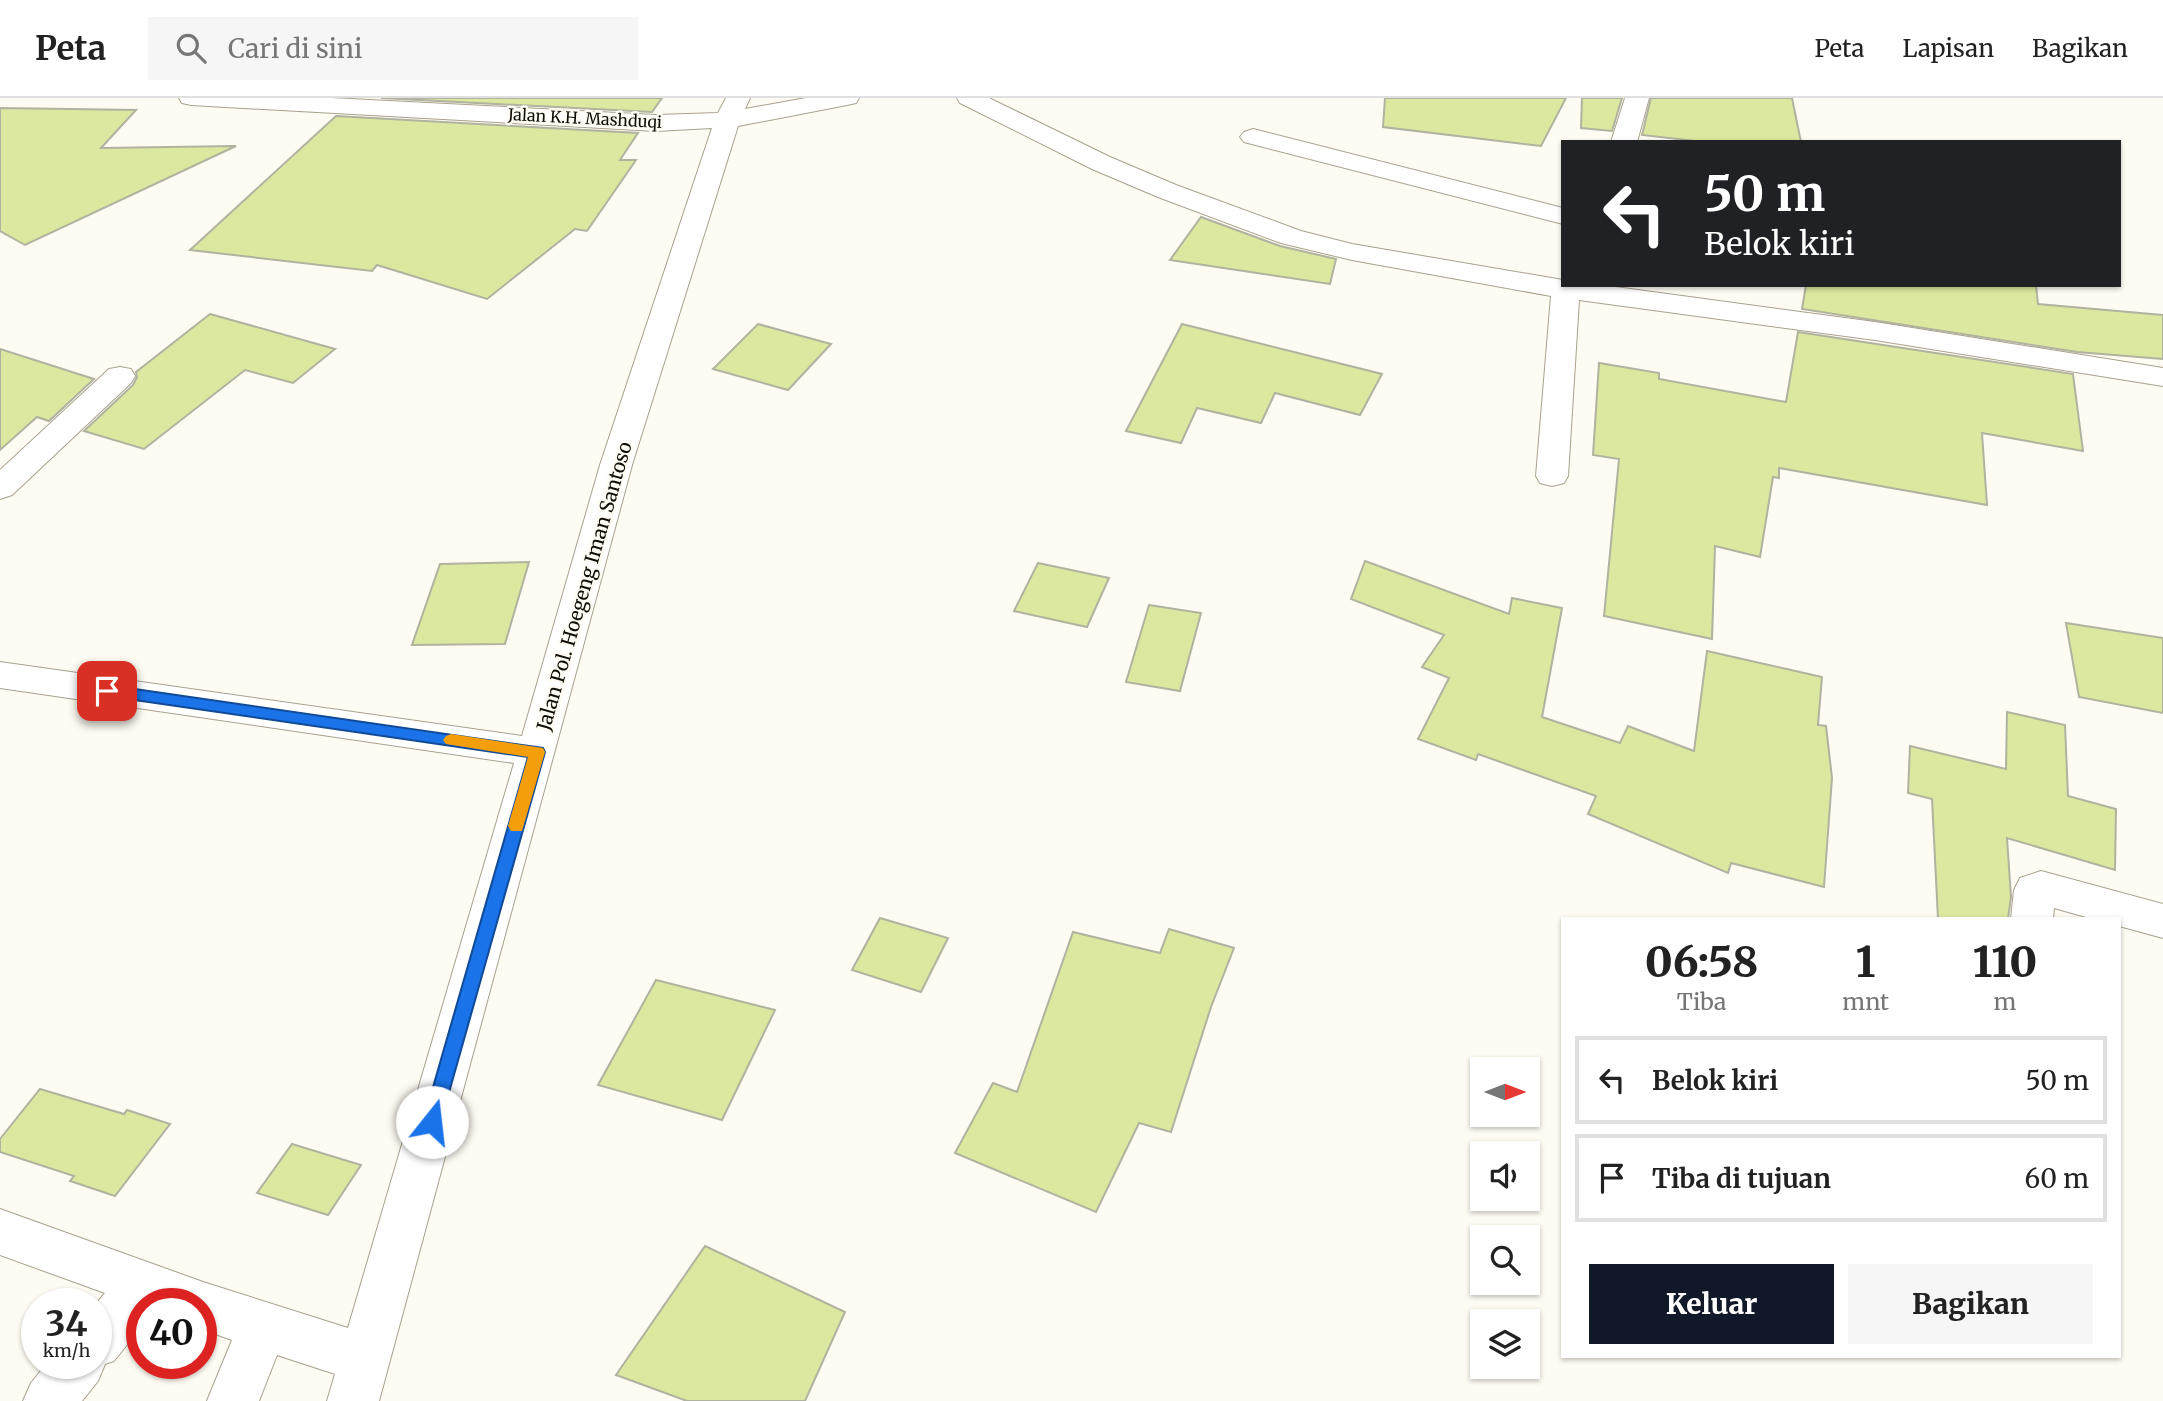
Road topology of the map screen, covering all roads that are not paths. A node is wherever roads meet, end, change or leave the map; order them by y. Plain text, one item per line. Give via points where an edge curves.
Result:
1 (191, 98) edge
2 (847, 98) edge
3 (969, 98) edge
4 (1637, 98) edge
5 (732, 109) edge
6 (1253, 137) dead end
7 (1625, 140) edge
8 (1561, 215) edge
9 (1561, 287) edge
10 (1578, 289) edge
11 (120, 376) dead end
12 (2163, 377) edge
13 (1552, 476) dead end
14 (0, 488) edge
15 (0, 675) edge
16 (537, 752) junction
17 (2032, 917) edge
18 (2163, 921) edge
19 (0, 1232) edge
20 (143, 1286) junction
21 (149, 1288) edge
22 (217, 1310) edge
23 (112, 1324) edge
24 (263, 1325) junction
25 (67, 1379) edge
26 (359, 1380) edge
27 (49, 1401) edge
28 (233, 1401) edge

1 - 5 street, Jalan K.H. Mashduqi via 656,123
2 - 5 street, Jalan K.H. Mashduqi
3 - 9 street via 1101,163 1291,237 1447,271
4 - 7 street
5 - 16 street, Jalan Pol. Hoegeng Iman Santoso via 616,465
6 - 8 street
10 - 12 street
10 - 13 street via 1562,319
11 - 14 street
15 - 16 street
16 - 26 street, Jalan Pol. Hoegeng Iman Santoso
17 - 18 street via 2035,890 2041,888
19 - 20 street
20 - 21 street
20 - 23 street
22 - 24 street
24 - 26 street
24 - 28 street
25 - 27 street

